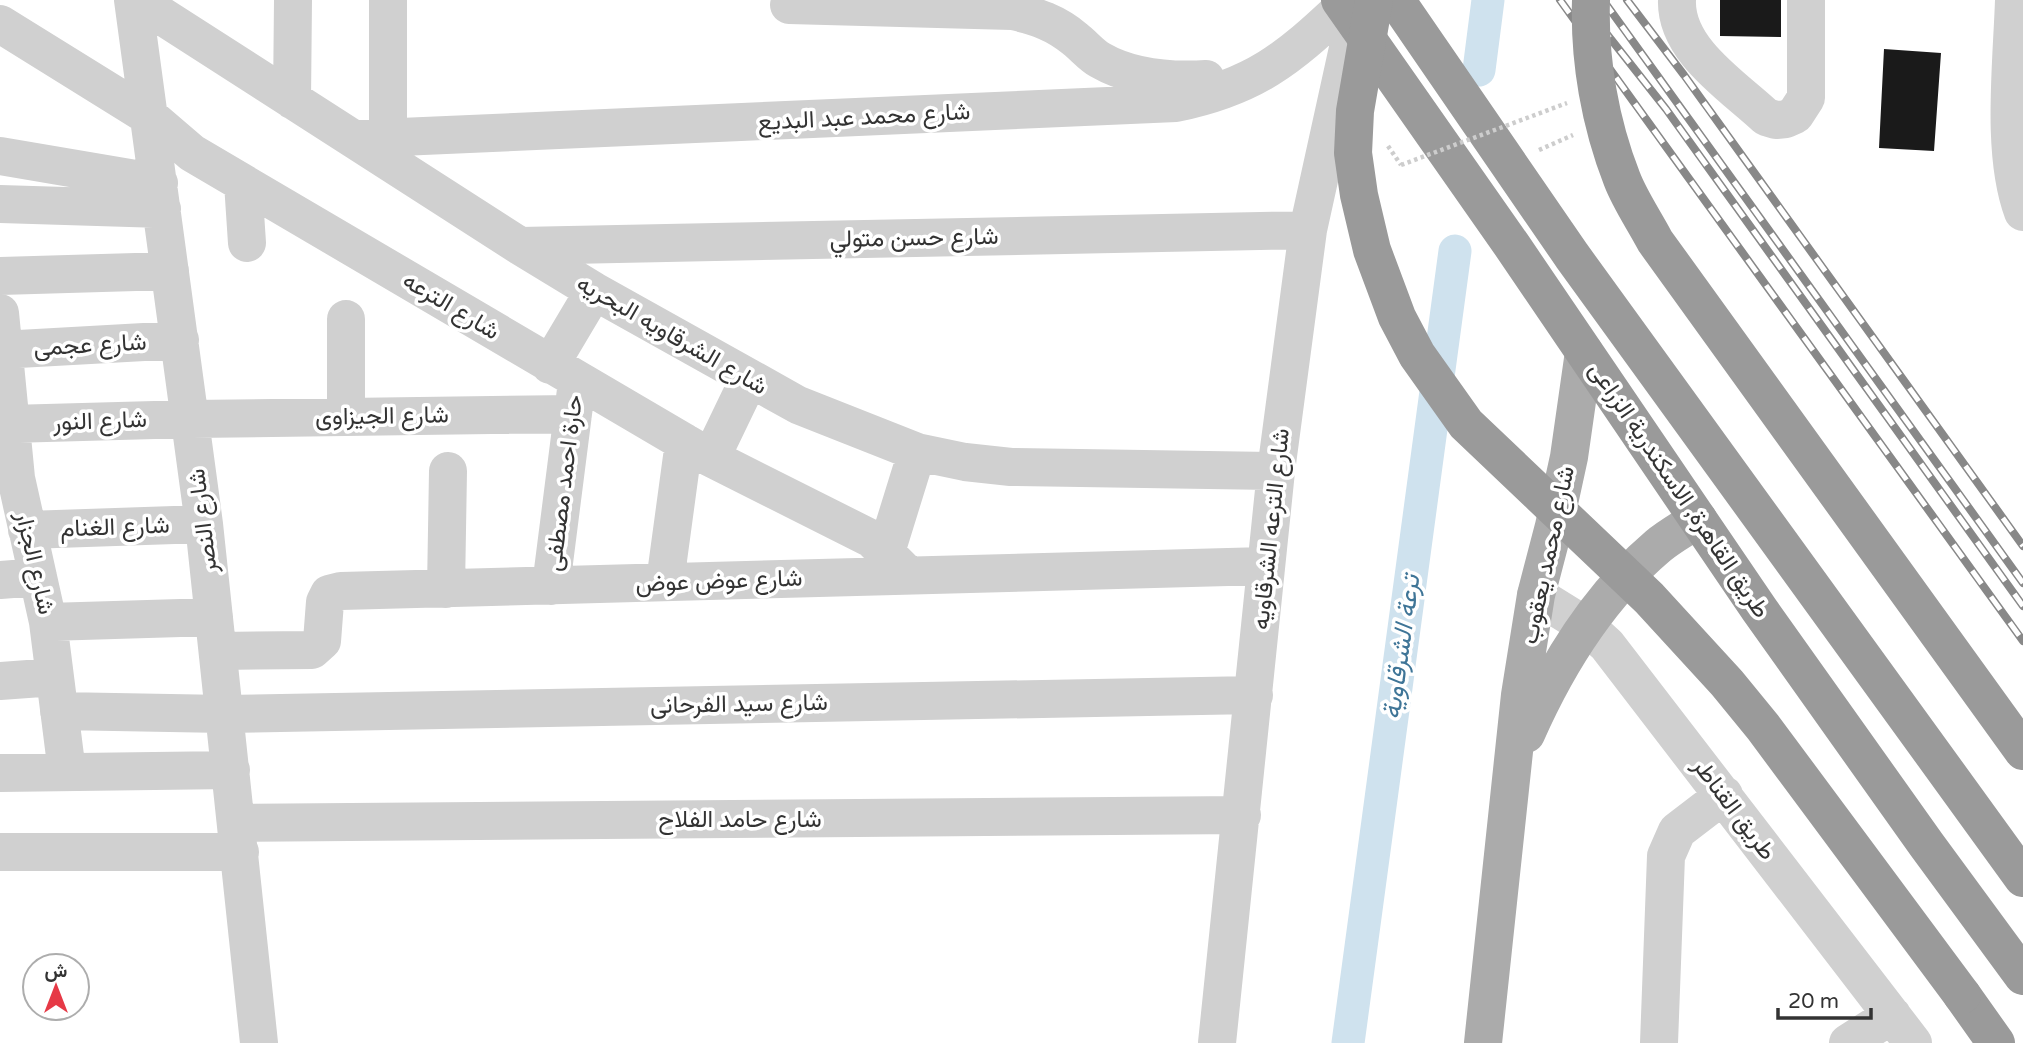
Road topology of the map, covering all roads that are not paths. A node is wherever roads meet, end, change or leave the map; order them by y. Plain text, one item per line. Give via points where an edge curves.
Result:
1 (135, 0) edge
2 (293, 0) edge
3 (387, 0) edge
4 (1396, 0) edge
5 (1591, 0) edge
6 (1677, 0) edge
7 (1806, 0) edge
8 (2014, 0) edge
9 (789, 5) dead end
10 (1353, 7) edge
11 (0, 24) edge
12 (1255, 78) junction
13 (292, 100) junction
14 (149, 117) junction
15 (371, 139) junction
16 (0, 156) edge
17 (243, 183) junction
18 (160, 196) junction
19 (0, 204) edge
20 (2023, 212) edge
21 (1308, 230) junction
22 (247, 243) dead end
23 (520, 246) junction
24 (170, 271) junction
25 (0, 276) edge
26 (594, 291) junction
27 (346, 319) dead end
28 (1, 337) edge
29 (180, 340) junction
30 (1584, 352) junction
31 (749, 379) junction
32 (567, 387) junction
33 (346, 416) junction
34 (191, 419) junction
35 (10, 424) junction
36 (698, 450) junction
37 (917, 452) junction
38 (448, 471) dead end
39 (1276, 471) junction
40 (8, 479) edge
41 (1698, 519) junction
42 (204, 524) junction
43 (27, 530) junction
44 (897, 564) junction
45 (1265, 566) junction
46 (38, 577) junction
47 (0, 580) edge
48 (664, 582) junction
49 (551, 586) junction
50 (446, 589) junction
51 (1536, 595) junction
52 (48, 622) junction
53 (1586, 625) junction
54 (216, 634) junction
55 (0, 681) edge
56 (57, 694) junction
57 (1254, 695) junction
58 (225, 714) junction
59 (2023, 751) edge
60 (1515, 758) junction
61 (231, 770) junction
62 (66, 772) junction
63 (0, 773) edge
64 (1724, 795) junction
65 (1242, 815) junction
66 (239, 838) junction
67 (0, 852) edge
68 (2023, 878) edge
69 (2023, 976) edge
70 (1902, 1029) edge
71 (259, 1043) edge
72 (1217, 1043) edge
73 (1483, 1043) edge
74 (1659, 1043) edge
75 (1848, 1043) edge
76 (1996, 1043) edge

1 - 13 street, شارع الشرقاويه البحريه
1 - 14 street, شارع النصر
2 - 13 street
3 - 15 street
4 - 68 highway, طريق القاهرة, الاسكندرية الزراعى via 1572,256
5 - 59 highway, bridge via 1595,74 1604,125 1623,181 1655,241
6 - 7 street via 1683,31 1696,53 1766,117 1776,120 1795,115 1806,98
8 - 20 street via 2010,143
9 - 12 street via 1012,11 1054,24 1099,60 1127,72 1198,80
10 - 12 street, شارع محمد عبد البديع
10 - 21 street, شارع الترعه الشرقاويه
10 - 30 highway, طريق القاهرة, الاسكندرية الزراعى
10 - 76 highway, bridge via 1353,153 1359,195 1381,277 1417,355 1466,424 1649,598 1727,683
11 - 14 street, شارع الترعه
12 - 15 street, شارع محمد عبد البديع via 1203,97 1147,105
13 - 15 street, شارع الشرقاويه البحريه
14 - 17 street, شارع الترعه via 192,153
14 - 18 street, شارع النصر
15 - 23 street, شارع الشرقاويه البحريه
16 - 18 street
17 - 22 street
17 - 32 street, شارع الترعه
18 - 19 street
18 - 24 street, شارع النصر
21 - 23 street, شارع حسن متولي
21 - 39 street, شارع الترعه الشرقاويه
23 - 26 street, شارع الشرقاويه البحريه
24 - 25 street
24 - 29 street, شارع النصر
26 - 31 street, شارع الشرقاويه البحريه
26 - 32 street
27 - 33 street
28 - 29 street, شارع عجمى
28 - 35 street, شارع الجزار
29 - 34 street, شارع النصر
30 - 41 highway, طريق القاهرة, الاسكندرية الزراعى
30 - 51 main road, شارع محمد يعقوب via 1569,457
31 - 36 street
31 - 37 street, شارع الشرقاويه البحريه via 797,405
32 - 33 street, شارع الجيزاوى
32 - 36 street, شارع الترعه
32 - 49 street, حارة احمد مصطفى
33 - 34 street, شارع الجيزاوى
34 - 35 street, شارع النور
34 - 42 street, شارع النصر
35 - 40 street, شارع الجزار
36 - 44 street, شارع الترعه via 872,539
36 - 48 street
37 - 39 street, شارع الشرقاويه البحريه via 1011,467
37 - 44 street
38 - 50 street
39 - 45 street, شارع الترعه الشرقاويه
40 - 43 street, شارع الجزار
41 - 53 main road, شارع محمد يعقوب via 1659,545
41 - 69 highway, طريق القاهرة, الاسكندرية الزراعى
42 - 43 street, شارع الغنام
42 - 54 street, شارع النصر
43 - 46 street, شارع الجزار
44 - 45 street, شارع عوض عوض
44 - 48 street, شارع عوض عوض
45 - 57 street, شارع الترعه الشرقاويه
46 - 47 street
46 - 52 street, شارع الجزار
48 - 49 street, شارع عوض عوض
49 - 50 street, شارع عوض عوض
50 - 54 street, شارع عوض عوض via 330,594 325,602 322,640 312,650
51 - 53 street, طريق القناطر
51 - 60 main road, شارع محمد يعقوب
52 - 54 street
52 - 56 street, شارع الجزار
53 - 60 main road, شارع محمد يعقوب via 1541,701
53 - 64 street, طريق القناطر via 1626,667
54 - 58 street, شارع النصر
55 - 56 street, شارع سيد الفرحانى
56 - 58 street, شارع سيد الفرحانى
56 - 62 street, شارع الجزار
57 - 58 street, شارع سيد الفرحانى
57 - 65 street, شارع الترعه الشرقاويه
58 - 61 street, شارع النصر
60 - 73 main road, شارع محمد يعقوب
61 - 62 street
61 - 66 street, شارع النصر
62 - 63 street
64 - 70 street, طريق القناطر
64 - 74 street via 1677,831 1666,856
65 - 66 street, شارع حامد الفلاح
65 - 72 street, شارع الترعه الشرقاويه
66 - 67 street, شارع حامد الفلاح
66 - 71 street, شارع النصر
70 - 75 street

